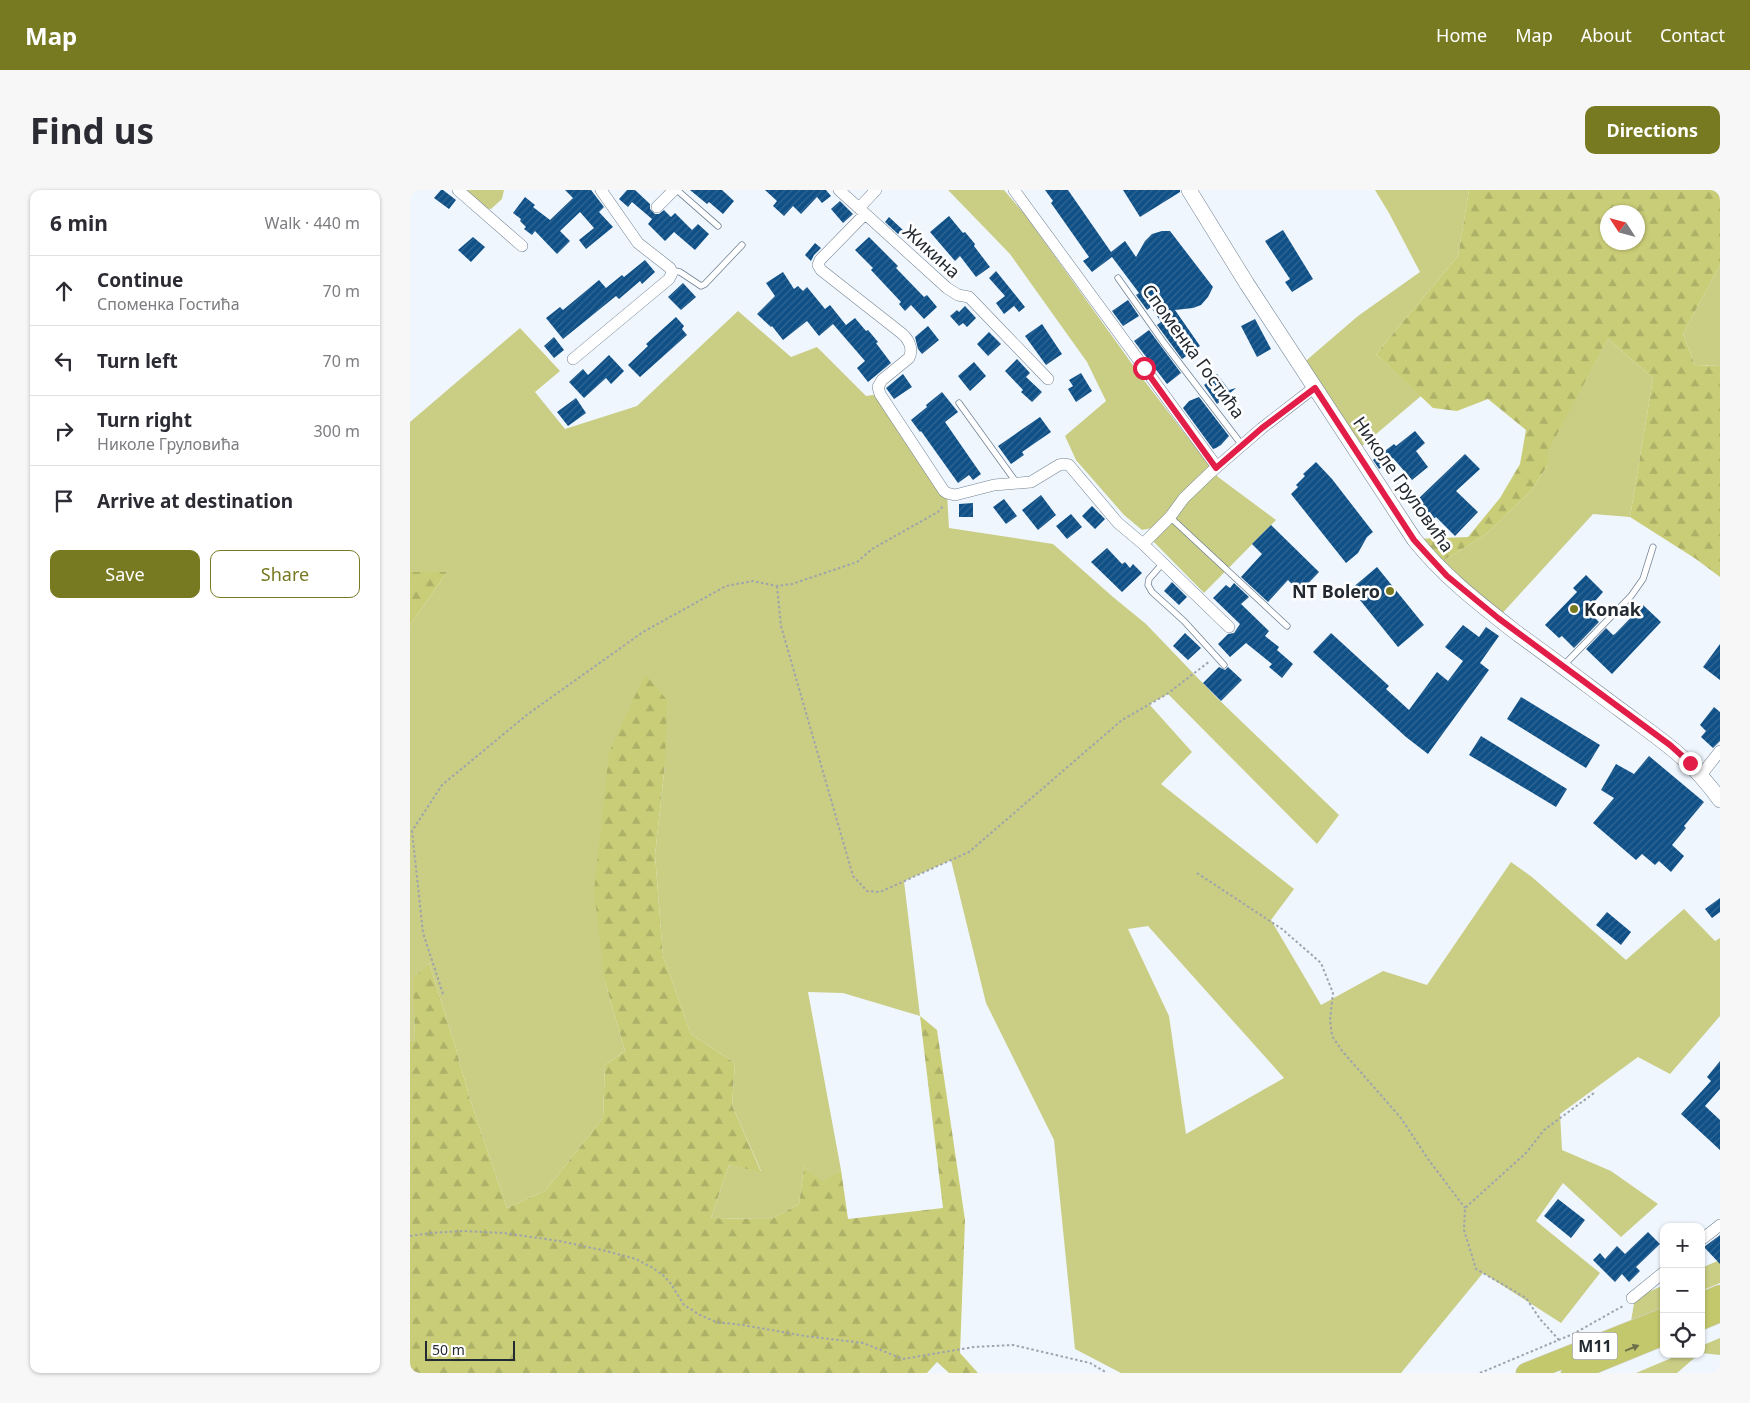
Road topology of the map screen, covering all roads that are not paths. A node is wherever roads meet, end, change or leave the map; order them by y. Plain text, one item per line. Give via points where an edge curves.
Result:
1 (458, 190) edge
2 (601, 190) edge
3 (676, 190) edge
4 (839, 190) edge
5 (876, 190) edge
6 (1014, 190) edge
7 (1189, 190) edge
8 (658, 207) dead end
9 (862, 211) junction
10 (718, 226) dead end
11 (742, 245) dead end
12 (522, 246) dead end
13 (668, 267) junction
14 (1118, 278) dead end
15 (573, 359) dead end
16 (1048, 379) dead end
17 (1315, 388) junction
18 (959, 403) dead end
19 (1242, 445) junction
20 (1216, 468) junction
21 (1018, 484) junction
22 (1170, 517) junction
23 (1143, 544) junction
24 (1653, 547) dead end
25 (1163, 563) junction
26 (1287, 626) dead end
27 (1229, 627) dead end
28 (1224, 665) dead end
29 (1563, 667) junction
30 (1720, 751) edge
31 (1701, 775) junction
32 (1720, 799) edge
33 (1720, 1225) edge
34 (1705, 1237) edge
35 (1660, 1275) edge
36 (1720, 1295) edge
37 (1632, 1298) road end
38 (1705, 1301) edge
39 (1720, 1312) edge
40 (1705, 1318) edge
41 (1660, 1320) edge
42 (1660, 1337) edge
43 (1526, 1373) edge
44 (1571, 1373) edge

1 - 12 street
2 - 13 street via 638,243
3 - 8 street
3 - 10 lane
4 - 9 street, Жикина
5 - 9 street
6 - 20 street
7 - 17 street, Николе Груловића
9 - 16 street, Жикина via 947,288 969,298
9 - 21 street via 818,265 820,270 906,337 911,349 909,358 879,383 878,390 947,493 954,495 994,485
11 - 13 lane via 701,286
13 - 15 street via 672,273 669,279
14 - 19 lane, Споменка Гостића
17 - 19 street
17 - 29 street, Николе Груловића via 1426,554 1462,589
18 - 21 lane
19 - 20 street
20 - 22 street via 1184,498
21 - 23 street via 1034,482 1059,465 1069,465 1118,523
22 - 23 street
22 - 26 lane
23 - 25 street
24 - 29 lane via 1643,580 1631,596
25 - 27 street
25 - 28 lane via 1149,579 1152,592
29 - 31 street, Николе Груловића via 1670,745
30 - 31 street
31 - 32 street, Николе Груловића
33 - 34 street
35 - 37 street
36 - 38 highway
39 - 40 highway
41 - 43 highway, M11
44 -> 42 highway, M11

